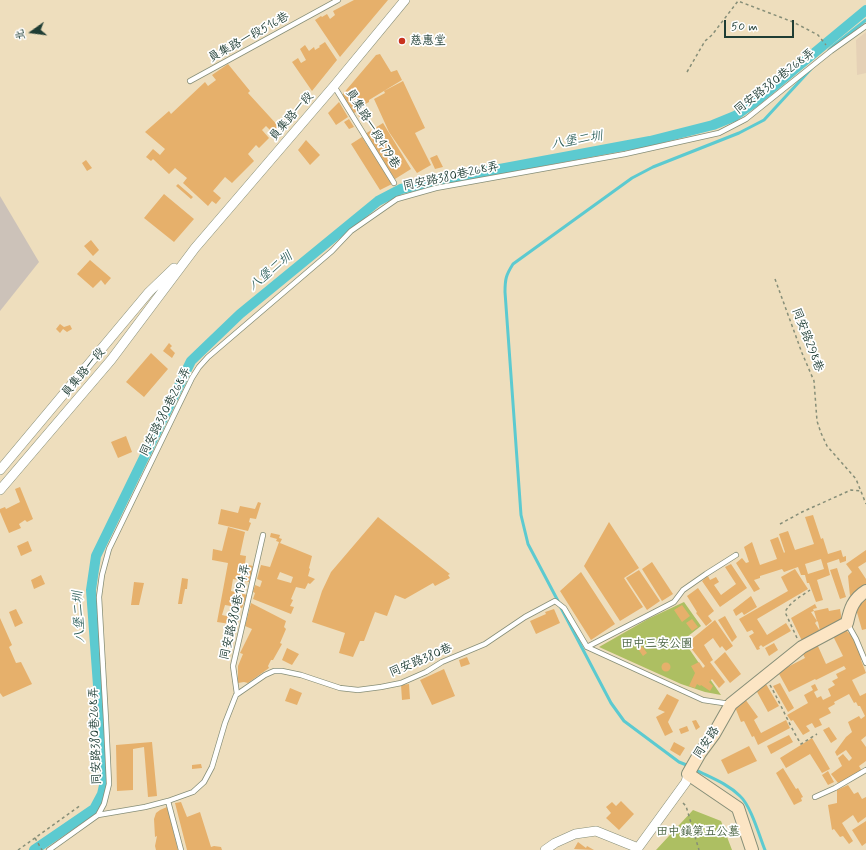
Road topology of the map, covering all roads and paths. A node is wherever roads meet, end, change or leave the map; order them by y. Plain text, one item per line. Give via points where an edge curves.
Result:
1 (338, 0) edge
2 (405, 0) edge
3 (866, 26) edge
4 (831, 52) junction
5 (687, 72) dead end
6 (190, 81) dead end
7 (334, 86) junction
8 (394, 183) dead end
9 (195, 248) junction
10 (775, 279) dead end
11 (0, 470) edge
12 (0, 490) edge
13 (861, 491) junction
14 (866, 504) edge
15 (780, 524) dead end
16 (263, 534) dead end
17 (736, 555) dead end
18 (810, 590) dead end
19 (866, 591) edge
20 (847, 623) junction
21 (587, 647) junction
22 (802, 647) junction
23 (866, 663) edge
24 (765, 677) junction
25 (238, 694) junction
26 (731, 704) junction
27 (817, 734) dead end
28 (866, 770) edge
29 (688, 774) junction
30 (676, 796) junction
31 (816, 797) dead end
32 (168, 801) junction
33 (81, 805) dead end
34 (98, 815) junction
35 (35, 838) junction
36 (18, 850) edge
37 (42, 850) edge
38 (49, 850) edge
39 (181, 850) edge
40 (545, 850) edge
41 (699, 850) edge
42 (752, 850) edge

1 - 6 lane, 員集路一段516巷
2 - 7 street, 員集路一段
3 - 4 lane, 同安路380巷268弄
4 - 5 path via 818,35 793,22 738,1 705,41
4 - 34 lane, 同安路380巷268弄 via 746,119 719,133 625,154 436,188 398,199 351,231 332,251 208,356 192,378 113,541 102,575 99,597 110,784
7 - 8 lane, 員集路一段479巷
7 - 9 street, 員集路一段
9 - 11 street, 員集路一段 via 150,292
9 - 12 street, 員集路一段 via 111,360
10 - 13 path, 同安路298巷 via 814,381 817,421 821,433 827,446 856,480
13 - 14 path, 同安路298巷
13 - 15 path via 851,490
16 - 25 lane, 同安路380巷194弄 via 233,666
17 - 21 lane via 683,590 674,602
18 - 22 path via 794,600 785,612
19 - 20 street via 860,594 851,607
20 - 22 street, 同安路
20 - 23 lane
21 - 25 lane, 同安路380巷 via 564,608 555,601 525,617 485,644 400,683 358,690 340,688 301,675 274,671
21 - 26 lane via 703,700
22 - 24 street, 同安路
24 - 26 street, 同安路
24 - 27 path via 801,744
25 - 32 lane, 同安路380巷 via 225,723 212,767 204,782 193,792
26 - 29 street, 同安路
28 - 31 lane
29 - 30 street, 同安路 via 686,782
29 - 42 street via 738,808
30 - 40 street, 同安路 via 638,848 596,831 576,834
30 - 41 path via 686,806
32 - 34 lane, 同安路380巷
32 - 39 lane
33 - 35 path
34 - 38 lane
35 - 36 path
35 - 37 path

